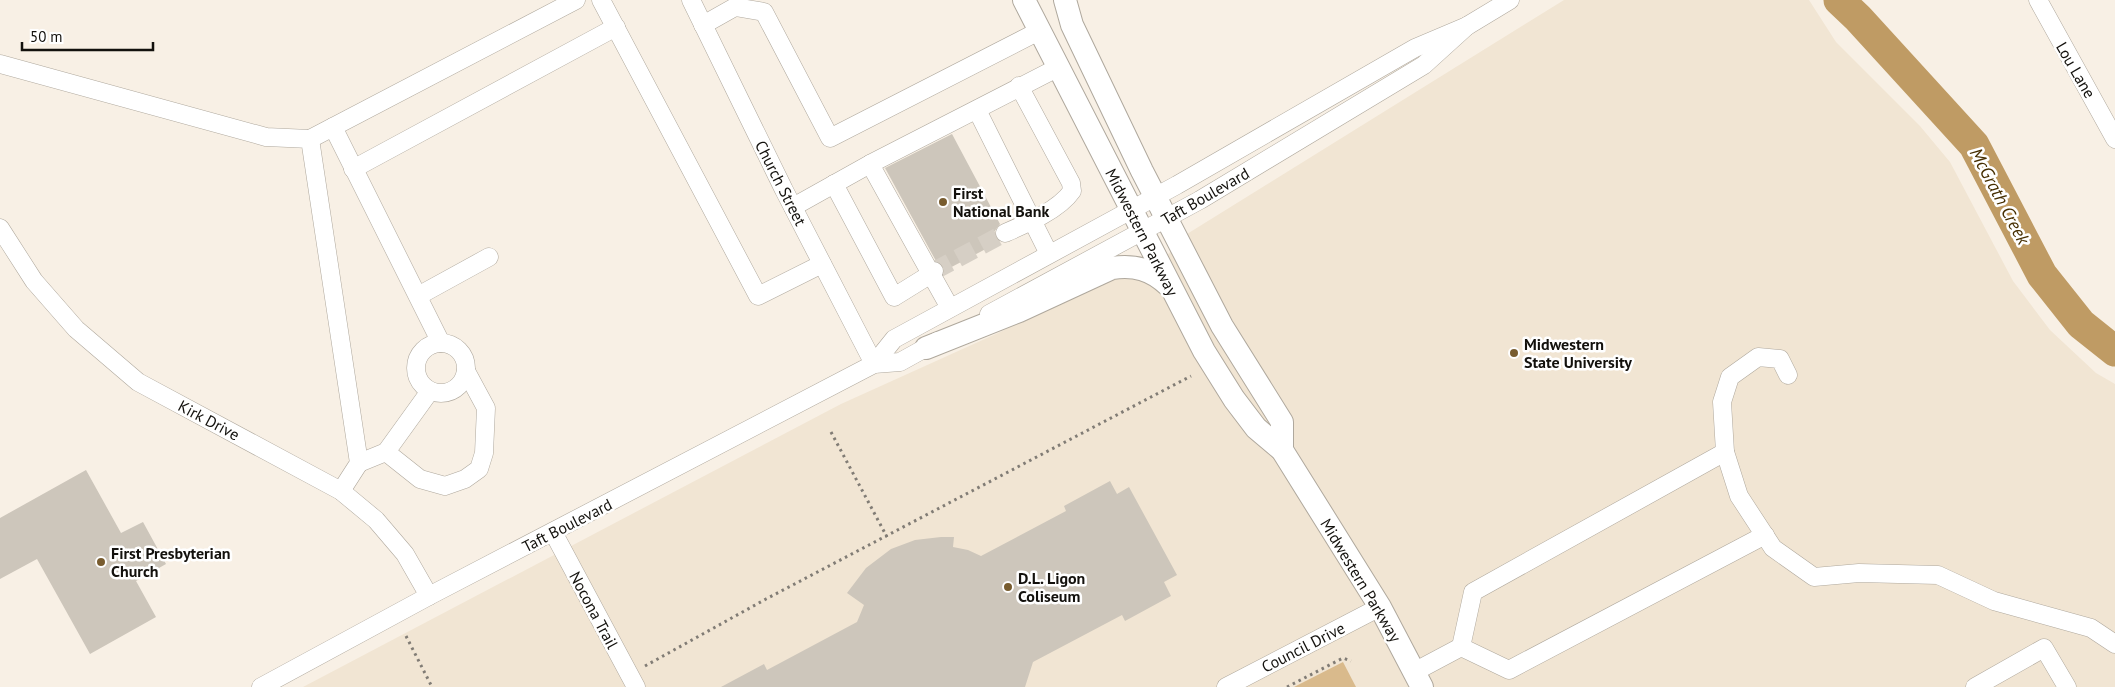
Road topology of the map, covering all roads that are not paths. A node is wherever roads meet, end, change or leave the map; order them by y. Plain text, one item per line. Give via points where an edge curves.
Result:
1 (576, 0) edge
2 (691, 0) edge
3 (1024, 0) edge
4 (1064, 0) edge
5 (1510, 0) edge
6 (2038, 0) edge
7 (605, 1) edge
8 (703, 25) junction
9 (1467, 26) junction
10 (616, 28) junction
11 (1041, 30) junction
12 (0, 64) edge
13 (1059, 67) junction
14 (1019, 86) junction
15 (977, 110) junction
16 (333, 127) junction
17 (2115, 138) edge
18 (310, 139) junction
19 (870, 164) junction
20 (353, 169) junction
21 (834, 184) junction
22 (1155, 197) junction
23 (793, 207) junction
24 (1131, 210) junction
25 (1166, 218) junction
26 (1032, 221) junction
27 (0, 228) edge
28 (1142, 231) junction
29 (1005, 233) tunnel mouth
30 (1049, 254) junction
31 (489, 257) dead end
32 (822, 264) junction
33 (932, 273) junction
34 (1171, 289) junction
35 (418, 296) junction
36 (950, 308) junction
37 (441, 343) junction
38 (926, 348) junction
39 (874, 364) junction
40 (466, 371) junction
41 (1788, 375) dead end
42 (430, 391) junction
43 (1282, 450) junction
44 (386, 452) junction
45 (1725, 452) junction
46 (359, 464) junction
47 (342, 491) junction
48 (553, 532) junction
49 (1765, 535) junction
50 (429, 596) junction
51 (1380, 608) junction
52 (2115, 644) edge
53 (1461, 647) junction
54 (1418, 679) edge
55 (1996, 682) edge
56 (261, 687) edge
57 (636, 687) edge
58 (1226, 687) edge
59 (1975, 687) edge
60 (2066, 687) edge

1 - 16 street
2 - 8 street, Church Street
3 - 11 main road, Midwestern Parkway
4 - 22 main road, Midwestern Parkway via 1072,25
5 - 9 street, Taft Boulevard
6 - 17 street, Lou Lane
7 - 10 street
8 - 11 street via 735,7 764,12 830,138
8 - 23 street, Church Street
9 - 22 street, Taft Boulevard via 1415,48
9 - 25 street, Taft Boulevard via 1424,65
10 - 20 street
10 - 32 street via 758,296
11 - 13 main road, Midwestern Parkway
12 - 18 street via 266,136
13 - 14 street
13 - 24 main road, Midwestern Parkway
14 - 15 street
14 - 26 street via 1071,183 1072,191 1067,198
15 - 19 street
15 - 26 street
16 - 18 street
16 - 20 street
18 - 46 street
19 - 21 street
19 - 33 street
20 - 35 street
21 - 23 street
21 - 33 street via 894,297
22 - 24 street, Taft Boulevard
22 - 25 main road, Midwestern Parkway
23 - 32 street, Church Street
24 - 28 main road, Midwestern Parkway
24 - 30 street, Taft Boulevard
25 - 28 street, Taft Boulevard
25 - 43 main road, Midwestern Parkway via 1222,326 1282,422
26 - 29 street
26 - 30 street
27 - 47 street, Kirk Drive via 34,281 76,329 138,382
28 - 34 main road, Midwestern Parkway
28 - 38 street, Taft Boulevard
30 - 36 street, Taft Boulevard
31 - 35 street
32 - 39 street, Church Street
33 - 36 street
34 - 38 main road via 1160,277 1145,269 1129,266 1112,268 1019,311
34 - 43 main road, Midwestern Parkway via 1234,399 1256,428
35 - 37 street
36 - 39 street, Taft Boulevard via 894,339
37 - 40 street via 458,349
37 - 42 street via 425,348 416,363 418,380
38 - 39 street, Taft Boulevard via 900,362
39 - 48 street, Taft Boulevard
40 - 42 street via 460,386 453,391
40 - 44 street via 486,408 484,453 479,468 465,479 445,486 420,479
41 - 45 street via 1780,359 1758,357 1730,377 1722,402
42 - 44 street
43 - 51 main road, Midwestern Parkway
44 - 46 street
45 - 49 street via 1739,496
45 - 53 street via 1474,592
46 - 47 street
47 - 50 street, Kirk Drive via 376,520 399,547
48 - 50 street, Taft Boulevard
48 - 57 street, Nocona Trail
49 - 52 street via 1773,548 1814,577 1859,573 1938,575 1994,601 2091,628
49 - 53 street via 1509,670
50 - 56 street, Taft Boulevard
51 - 54 main road, Midwestern Parkway
51 - 58 street, Council Drive
53 - 54 street
55 - 59 street
55 - 60 street via 2044,648

